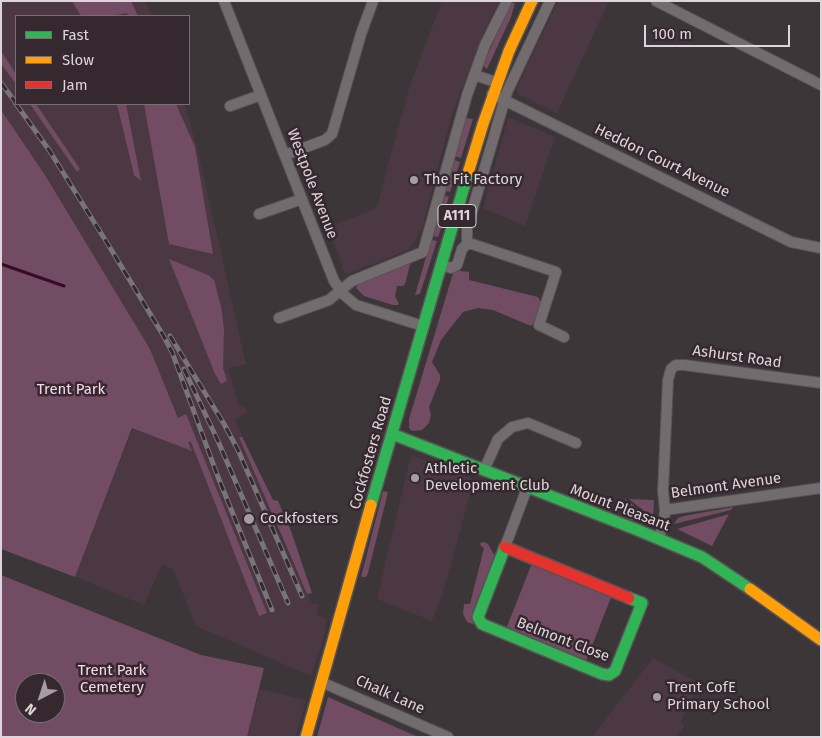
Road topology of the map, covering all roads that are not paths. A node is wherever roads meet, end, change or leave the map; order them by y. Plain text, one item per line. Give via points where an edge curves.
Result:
1 (224, 1) edge
2 (373, 1) edge
3 (507, 1) edge
4 (550, 1) edge
5 (656, 1) edge
6 (530, 2) edge
7 (474, 75) junction
8 (496, 82) junction
9 (821, 85) edge
10 (492, 94) junction
11 (262, 95) junction
12 (505, 100) junction
13 (230, 106) dead end
14 (285, 155) junction
15 (302, 198) junction
16 (259, 214) dead end
17 (467, 244) junction
18 (821, 248) edge
19 (442, 265) junction
20 (340, 291) junction
21 (279, 318) dead end
22 (423, 326) junction
23 (564, 336) dead end
24 (821, 383) edge
25 (392, 434) junction
26 (576, 443) dead end
27 (484, 470) junction
28 (527, 488) junction
29 (821, 488) edge
30 (665, 510) junction
31 (658, 538) junction
32 (505, 547) junction
33 (821, 640) edge
34 (321, 682) junction
35 (306, 737) edge
36 (448, 737) edge

1 - 11 street, Westpole Avenue
2 - 14 street via 332,134 325,140
3 - 7 street
4 - 12 street
5 - 9 street
6 - 8 street, Cockfosters Road / A111
7 - 8 street
7 - 20 street via 423,252 352,281
8 - 10 street, Cockfosters Road / A111
10 - 12 street, Heddon Court Avenue
10 - 19 street, Cockfosters Road / A111
11 - 13 street
11 - 14 street, Westpole Avenue
12 - 17 street via 467,228
12 - 18 street, Heddon Court Avenue via 791,242
14 - 15 street, Westpole Avenue
15 - 16 street
15 - 20 street, Westpole Avenue
17 - 19 street via 457,265 451,268
17 - 23 street via 556,272 539,325
19 - 22 street, Cockfosters Road / A111
20 - 21 street via 329,300
20 - 22 street, Westpole Avenue via 364,308
22 - 25 street, Cockfosters Road / A111
24 - 30 street, Ashurst Road via 676,365 668,380
25 - 27 street, Mount Pleasant
25 - 34 street, Cockfosters Road / A111
26 - 27 street via 528,423 512,427 498,439
27 - 28 street, Mount Pleasant
28 - 31 street, Mount Pleasant
28 - 32 street, Belmont Close
29 - 30 street, Belmont Avenue
30 - 31 street, Belmont Avenue
31 - 33 street, Mount Pleasant via 718,567
32 - 32 street, Belmont Close via 642,603 615,671 609,675 602,674 482,624 478,617
34 - 35 street, Cockfosters Road / A111
34 - 36 street, Chalk Lane

